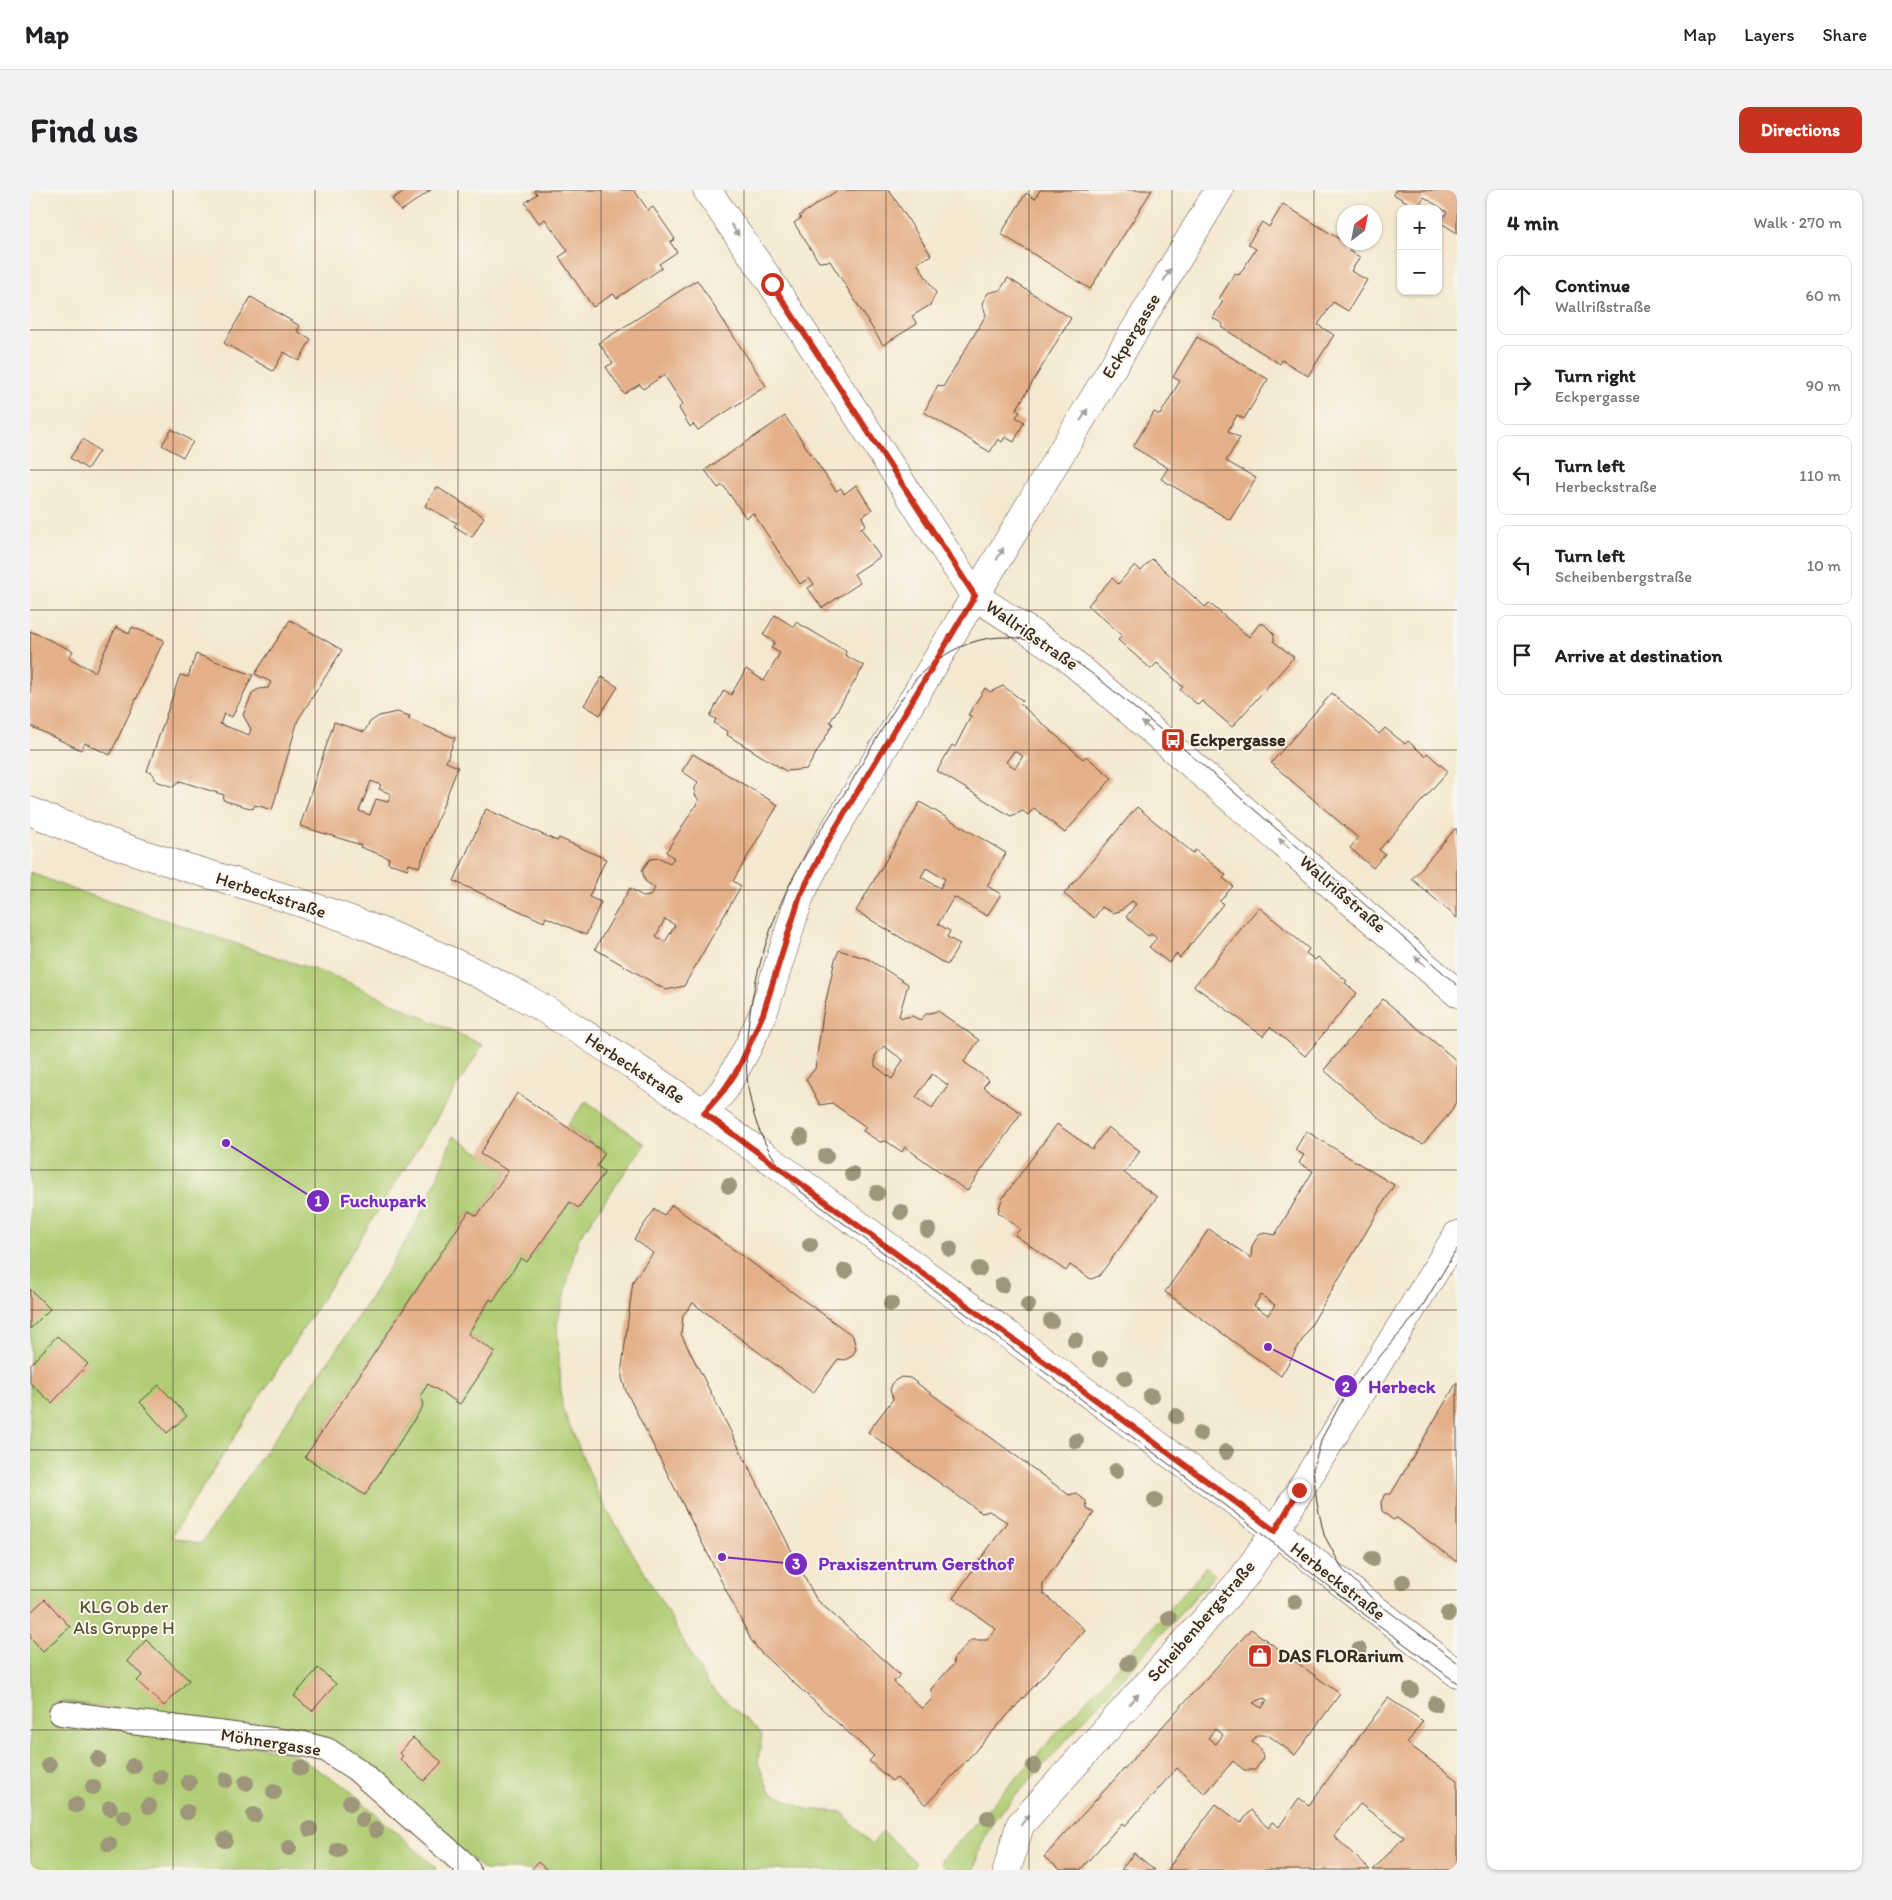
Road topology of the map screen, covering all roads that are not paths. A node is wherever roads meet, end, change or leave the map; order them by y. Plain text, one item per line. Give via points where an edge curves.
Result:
1 (707, 190) edge
2 (1218, 190) edge
3 (975, 596) junction
4 (30, 811) edge
5 (1457, 993) edge
6 (704, 1113) junction
7 (1457, 1235) edge
8 (1275, 1531) junction
9 (1457, 1673) edge
10 (61, 1713) dead end
11 (1010, 1868) edge
12 (468, 1870) edge

1 -> 3 street, Wallrißstraße
3 -> 2 street, Eckpergasse
5 -> 3 street, Wallrißstraße via 1062,653
3 - 6 street, Eckpergasse via 826,844 800,896 763,1014 747,1050 724,1090
4 - 6 street, Herbeckstraße via 84,833 366,926 484,977 534,1003
6 - 8 street, Herbeckstraße
7 - 8 street, Scheibenbergstraße
8 - 9 street, Herbeckstraße
11 -> 8 street, Scheibenbergstraße via 1020,1824 1243,1578
10 - 12 lane, Möhnergasse via 304,1744 327,1750 356,1769

